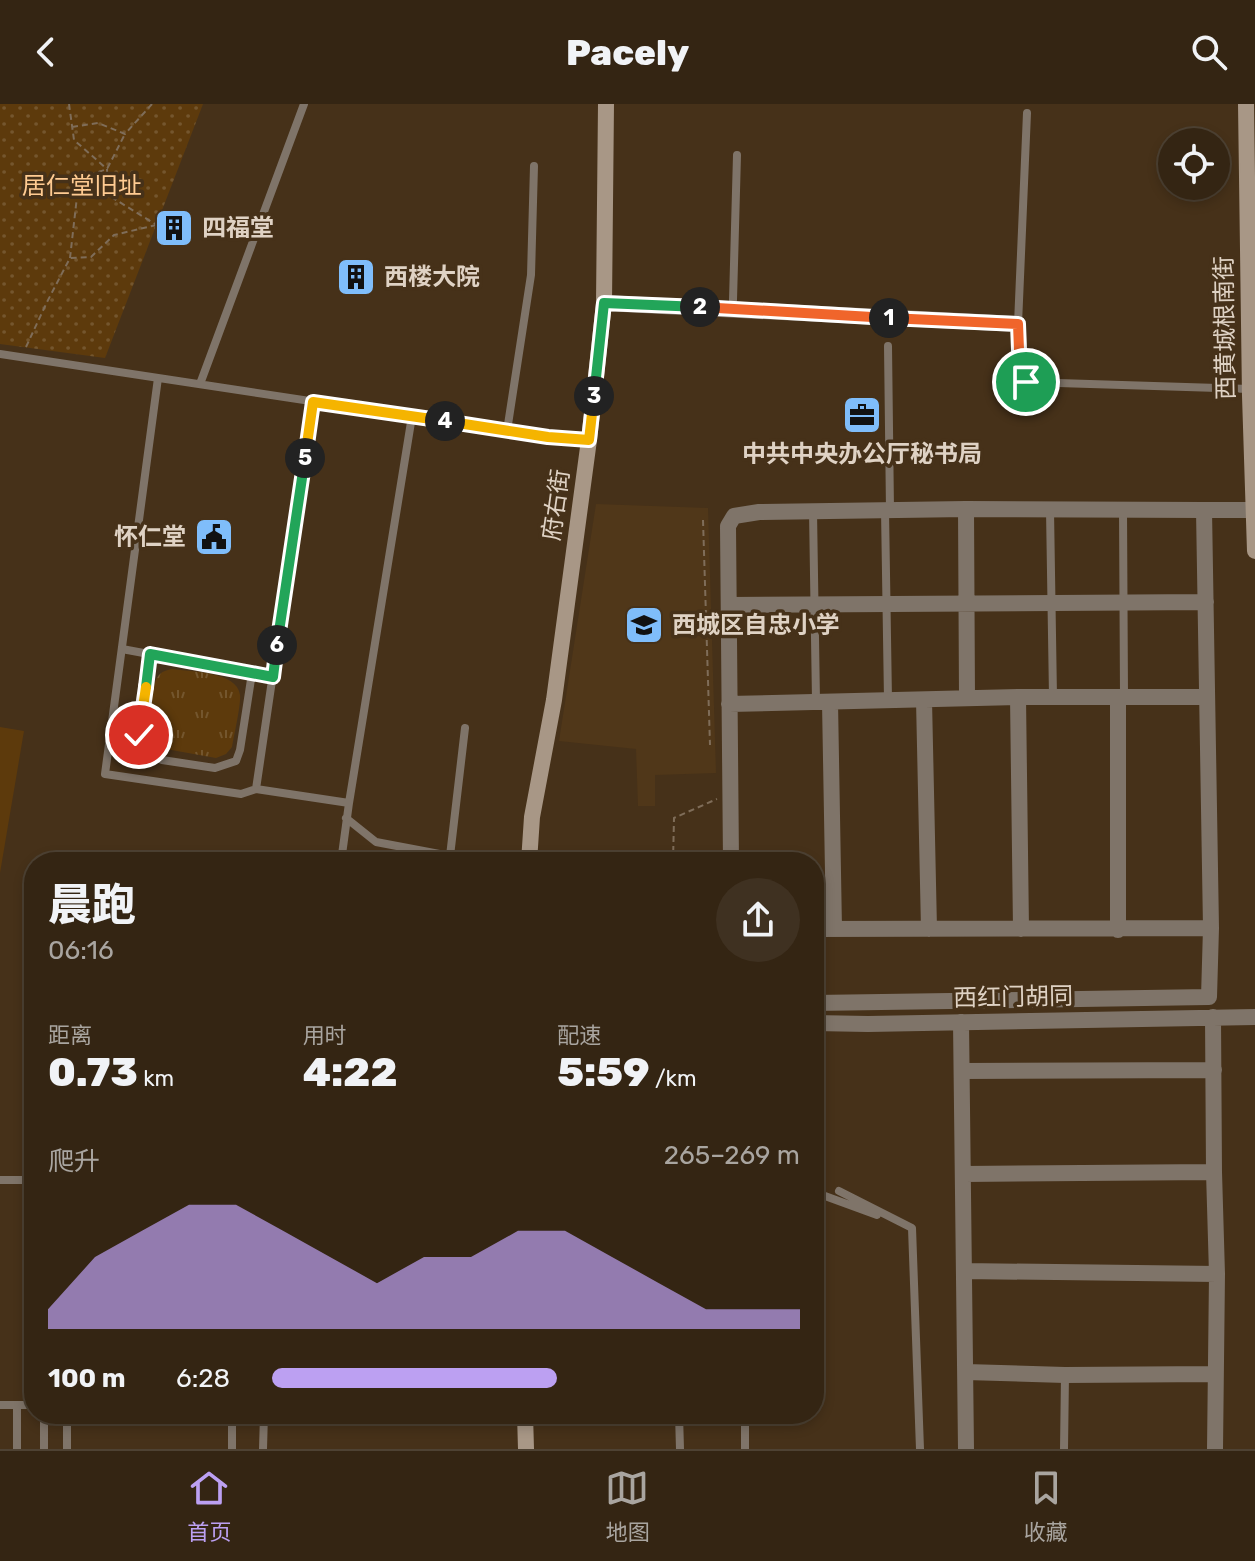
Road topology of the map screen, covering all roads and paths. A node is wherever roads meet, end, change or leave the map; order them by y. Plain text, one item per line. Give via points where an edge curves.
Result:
1 (69, 104) edge
2 (152, 104) edge
3 (304, 104) edge
4 (606, 104) edge
5 (1251, 104) edge
6 (1027, 113) dead end
7 (72, 127) junction
8 (125, 134) junction
9 (737, 155) dead end
10 (534, 166) dead end
11 (107, 169) junction
12 (70, 258) junction
13 (733, 300) dead end
14 (604, 303) junction
15 (1018, 324) junction
16 (888, 346) dead end
17 (0, 354) edge
18 (22, 358) junction
19 (158, 378) junction
20 (200, 384) junction
21 (1250, 389) junction
22 (313, 402) junction
23 (412, 416) junction
24 (507, 431) junction
25 (589, 440) junction
26 (966, 509) junction
27 (888, 510) junction
28 (1050, 510) junction
29 (1123, 510) junction
30 (1204, 510) junction
31 (1254, 510) edge
32 (813, 511) junction
33 (703, 520) dead end
34 (1255, 551) edge
35 (1052, 602) junction
36 (1123, 602) junction
37 (1206, 602) junction
38 (887, 603) junction
39 (966, 603) junction
40 (814, 604) junction
41 (729, 605) junction
42 (122, 649) junction
43 (150, 654) junction
44 (252, 673) junction
45 (273, 677) junction
46 (1018, 697) junction
47 (1121, 697) junction
48 (1207, 697) junction
49 (967, 698) junction
50 (1053, 698) junction
51 (888, 700) junction
52 (924, 700) junction
53 (823, 702) junction
54 (729, 704) junction
55 (465, 728) dead end
56 (710, 745) dead end
57 (256, 789) junction
58 (730, 793) junction
59 (349, 803) junction
60 (346, 818) junction
61 (342, 852) edge
62 (420, 852) edge
63 (451, 852) edge
64 (530, 852) edge
65 (673, 852) edge
66 (731, 852) edge
67 (1211, 928) junction
68 (824, 929) edge
69 (834, 929) junction
70 (929, 929) junction
71 (1021, 929) junction
72 (1118, 930) junction
73 (824, 1003) edge
74 (1213, 1017) junction
75 (1255, 1017) edge
76 (961, 1022) junction
77 (824, 1023) edge
78 (1214, 1070) junction
79 (962, 1071) junction
80 (1214, 1172) junction
81 (964, 1174) junction
82 (0, 1180) edge
83 (24, 1180) edge
84 (839, 1191) dead end
85 (824, 1196) edge
86 (912, 1228) junction
87 (964, 1271) junction
88 (1217, 1274) junction
89 (966, 1372) junction
90 (1215, 1374) junction
91 (1065, 1375) junction
92 (0, 1405) edge
93 (17, 1405) junction
94 (24, 1405) edge
95 (44, 1424) edge
96 (67, 1424) edge
97 (232, 1424) edge
98 (264, 1424) edge
99 (525, 1424) edge
100 (679, 1424) edge
101 (745, 1424) edge
102 (17, 1449) edge
103 (44, 1449) edge
104 (67, 1449) edge
105 (232, 1449) edge
106 (263, 1449) edge
107 (526, 1449) edge
108 (680, 1449) edge
109 (745, 1449) edge
110 (920, 1449) edge
111 (966, 1449) edge
112 (1064, 1449) edge
113 (1215, 1449) edge

1 - 7 path
2 - 8 path
3 - 20 lane
4 - 14 main road, 府右街
5 - 21 main road, 西黄城根南街
6 - 15 lane
7 - 8 path via 98,123
7 - 11 path via 74,140
8 - 11 path
9 - 13 lane
10 - 24 lane via 531,275
11 - 12 path via 79,179
11 - 12 path via 108,195 156,225 114,235 91,257
12 - 18 path
14 - 15 street
14 - 25 main road, 府右街
15 - 21 lane via 1020,375 1026,382
16 - 27 lane
17 - 18 lane
18 - 19 lane
19 - 20 lane
19 - 42 lane
20 - 22 lane
21 - 31 main road, 西黄城根南街
22 - 23 lane
22 - 45 lane
23 - 24 lane
23 - 59 lane
24 - 25 lane
25 - 64 main road, 府右街
26 - 27 street
26 - 28 street
26 - 39 street
27 - 32 street
27 - 38 lane
28 - 29 street
28 - 35 lane
29 - 30 street
29 - 36 lane
30 - 31 street
30 - 37 street
31 - 34 main road, 西黄城根南街
32 - 40 lane
32 - 41 street via 734,516 728,526
33 - 56 path
35 - 36 street
35 - 39 street
35 - 50 lane
36 - 37 street
36 - 47 lane
37 - 48 street
38 - 39 street
38 - 40 street
38 - 51 lane
39 - 49 street
40 - 41 street
40 - 53 lane
41 - 54 street
42 - 43 lane
42 - 57 lane via 105,774 241,794
43 - 44 lane
43 - 44 lane via 139,735 162,760 215,768 236,761
44 - 45 lane
45 - 57 lane
46 - 49 street
46 - 50 street
46 - 71 street
47 - 48 street
47 - 50 street
47 - 72 street
48 - 67 street
49 - 52 street
51 - 52 street
51 - 53 street
52 - 70 street
53 - 54 street
53 - 69 street
54 - 58 street
55 - 63 lane
57 - 59 lane
58 - 65 path via 674,818
58 - 66 street
59 - 60 lane
60 - 61 lane
60 - 62 lane via 376,842
67 - 72 street
67 - 73 street via 1209,997
68 - 69 street
69 - 70 street
70 - 71 street
71 - 72 street
74 - 75 street, 西红门胡同
74 - 76 street, 西红门胡同
74 - 78 street
76 - 77 street, 西红门胡同
76 - 79 street
78 - 79 street
78 - 80 street
79 - 81 street
80 - 81 street
80 - 88 street
81 - 87 street
82 - 83 lane
84 - 86 lane
85 - 86 lane
86 - 110 lane
87 - 88 street
87 - 89 street
88 - 90 street
89 - 91 street
89 - 111 street
90 - 91 street
90 - 113 street
91 - 112 lane
92 - 93 lane
93 - 94 lane
93 - 102 lane
95 - 103 lane
96 - 104 lane
97 - 105 lane
98 - 106 lane
99 - 107 main road
100 - 108 lane
101 - 109 lane

